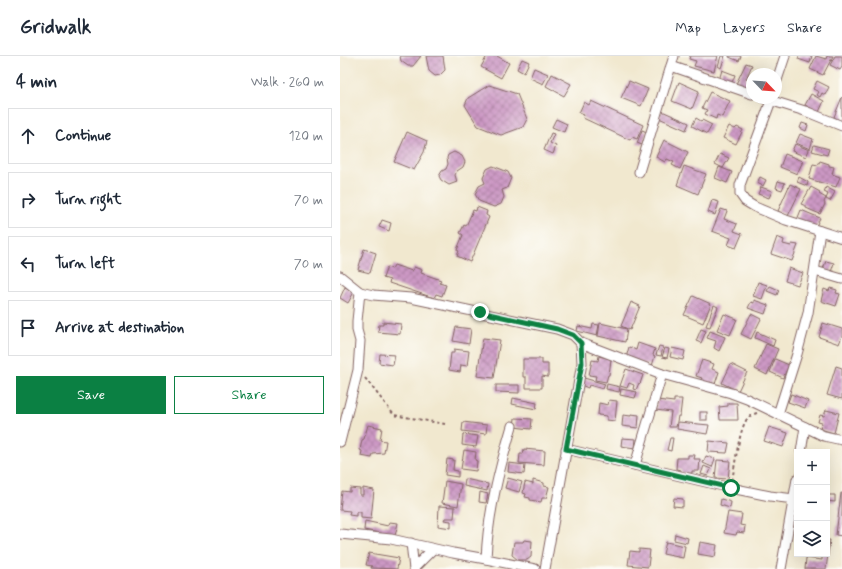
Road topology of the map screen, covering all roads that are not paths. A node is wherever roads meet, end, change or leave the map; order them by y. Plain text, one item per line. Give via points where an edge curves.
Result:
1 (674, 56) edge
2 (785, 56) edge
3 (671, 66) junction
4 (781, 68) edge
5 (746, 92) edge
6 (766, 104) edge
7 (782, 104) edge
8 (842, 126) edge
9 (639, 172) dead end
10 (820, 231) junction
11 (842, 238) edge
12 (815, 271) junction
13 (340, 276) edge
14 (842, 279) edge
15 (360, 292) junction
16 (581, 343) junction
17 (662, 374) junction
18 (778, 414) junction
19 (512, 426) dead end
20 (805, 427) junction
21 (842, 440) edge
22 (340, 442) edge
23 (566, 449) junction
24 (801, 449) edge
25 (635, 465) junction
26 (794, 499) joint
27 (340, 534) edge
28 (411, 543) junction
29 (433, 549) junction
30 (486, 558) junction
31 (414, 568) edge
32 (535, 569) edge
33 (546, 569) edge
34 (781, 569) edge

1 - 3 street
2 - 4 street
3 - 5 street
3 - 9 street
6 - 10 street via 740,185 740,194 745,201 755,206
7 - 8 street
10 - 11 street
10 - 12 street
12 - 14 street
12 - 18 street via 798,354
13 - 15 street
15 - 16 street via 410,298 557,329 573,335
15 - 22 street via 357,321 360,341 358,370
16 - 17 street
16 - 23 street via 582,363
17 - 18 street via 731,393
17 - 25 street
18 - 20 street
19 - 30 street via 490,511
20 - 21 street via 824,436
20 - 24 street
23 - 25 street
23 - 33 street
25 - 26 street via 731,488
26 - 34 street
27 - 28 street
28 - 29 street
28 - 31 street
29 - 30 street
29 - 31 street
30 - 32 street

